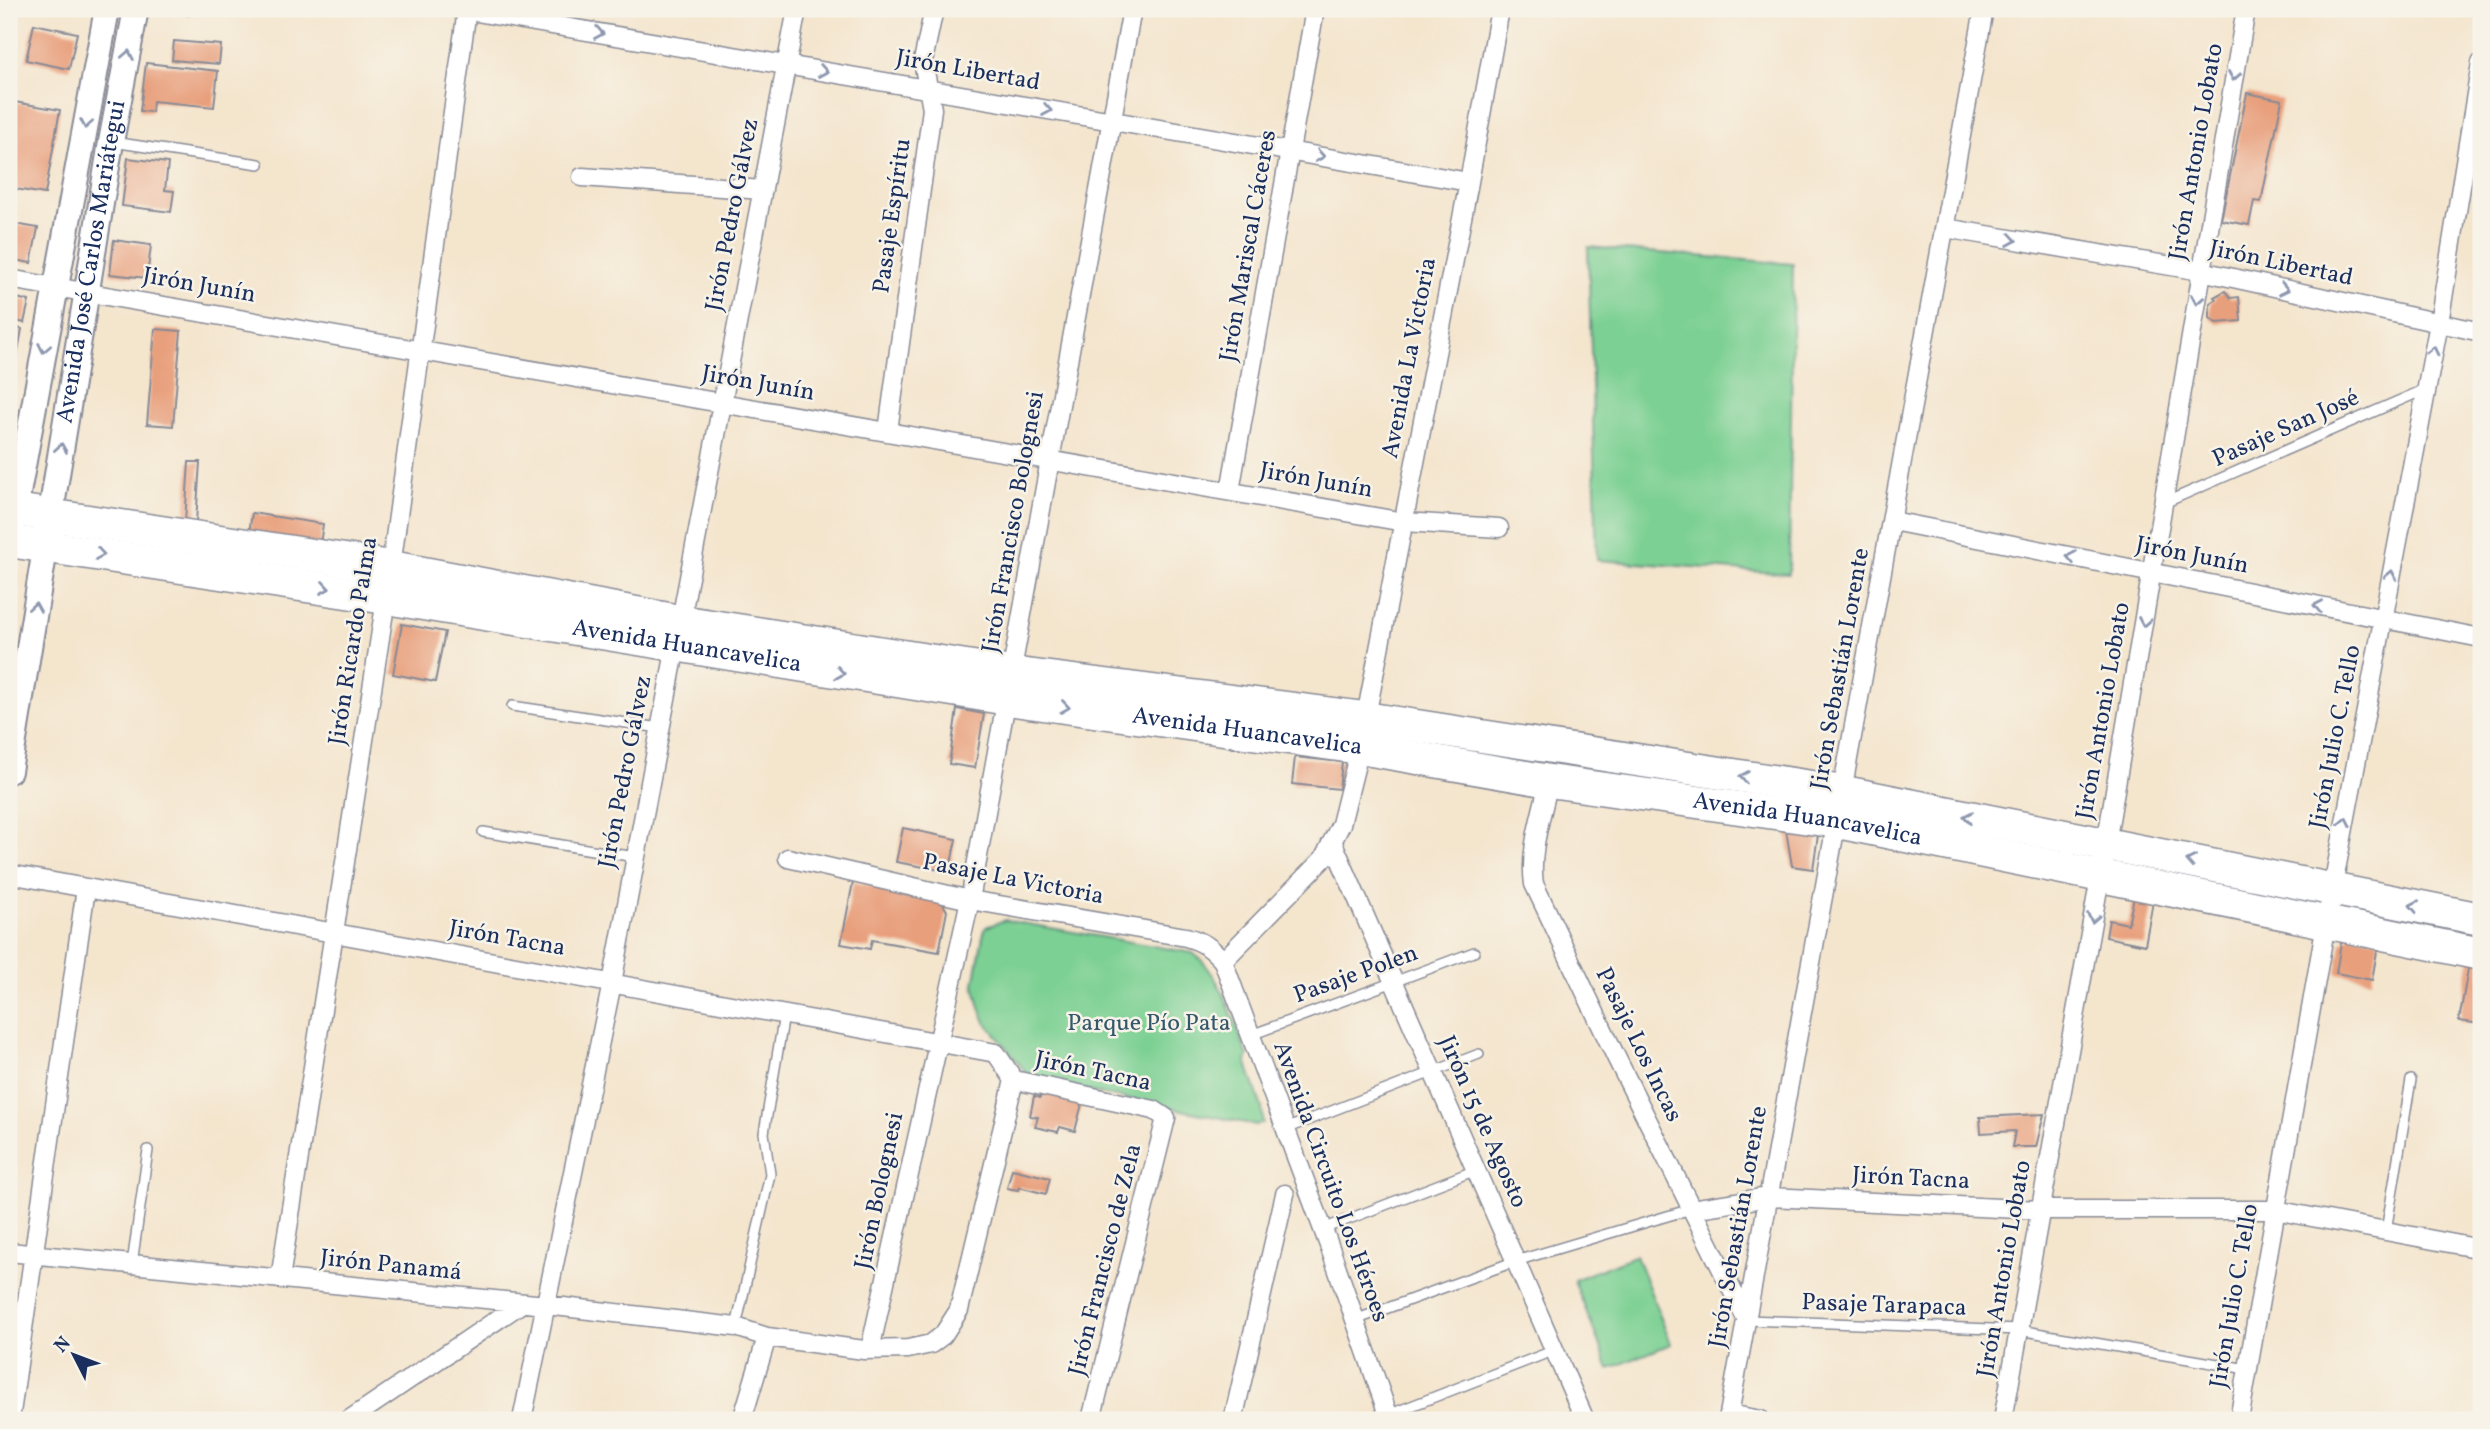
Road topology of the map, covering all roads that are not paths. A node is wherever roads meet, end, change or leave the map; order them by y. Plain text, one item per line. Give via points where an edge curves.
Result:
1 (107, 9) edge
2 (136, 9) edge
3 (464, 9) edge
4 (797, 9) edge
5 (934, 9) edge
6 (1132, 9) edge
7 (1315, 9) edge
8 (1500, 9) edge
9 (1984, 9) edge
10 (2246, 9) edge
11 (2481, 63) edge
12 (787, 65) junction
13 (927, 89) junction
14 (1112, 121) junction
15 (111, 142) junction
16 (1290, 151) junction
17 (259, 164) dead end
18 (582, 177) dead end
19 (1469, 182) junction
20 (762, 190) junction
21 (1945, 228) junction
22 (2202, 271) junction
23 (9, 279) edge
24 (55, 287) junction
25 (87, 292) junction
26 (2440, 323) junction
27 (2481, 332) edge
28 (421, 350) junction
29 (2426, 389) junction
30 (722, 402) junction
31 (888, 431) junction
32 (1050, 460) junction
33 (1230, 491) junction
34 (2162, 504) junction
35 (11, 510) edge
36 (50, 515) junction
37 (1404, 522) junction
38 (1892, 522) junction
39 (1499, 528) dead end
40 (9, 542) edge
41 (45, 546) junction
42 (391, 567) junction
43 (2152, 573) junction
44 (386, 598) junction
45 (2383, 619) junction
46 (677, 634) junction
47 (2481, 638) edge
48 (1009, 686) junction
49 (512, 706) dead end
50 (660, 728) junction
51 (1363, 733) junction
52 (9, 771) edge
53 (1549, 781) junction
54 (1844, 792) junction
55 (1838, 822) junction
56 (483, 832) dead end
57 (1333, 843) junction
58 (2106, 844) junction
59 (635, 857) junction
60 (788, 858) dead end
61 (9, 874) edge
62 (2100, 876) junction
63 (86, 888) junction
64 (2332, 889) junction
65 (970, 900) junction
66 (2481, 919) edge
67 (2326, 922) junction
68 (334, 933) junction
69 (1474, 951) dead end
70 (2481, 954) edge
71 (1223, 961) junction
72 (1394, 982) junction
73 (612, 983) junction
74 (784, 1015) junction
75 (1251, 1035) junction
76 (937, 1042) junction
77 (1479, 1054) dead end
78 (1433, 1072) junction
79 (1014, 1080) junction
80 (2411, 1080) dead end
81 (1160, 1114) joint
82 (1285, 1129) junction
83 (148, 1150) dead end
84 (1476, 1170) junction
85 (1284, 1194) dead end
86 (1769, 1197) junction
87 (1690, 1209) junction
88 (2041, 1210) junction
89 (2275, 1210) junction
90 (1323, 1229) junction
91 (2386, 1231) junction
92 (2481, 1249) edge
93 (9, 1252) edge
94 (34, 1254) junction
95 (1516, 1261) junction
96 (132, 1264) junction
97 (280, 1279) junction
98 (523, 1303) junction
99 (546, 1305) junction
100 (1355, 1320) junction
101 (1747, 1320) junction
102 (736, 1327) junction
103 (2019, 1330) junction
104 (767, 1337) junction
105 (870, 1350) junction
106 (1555, 1350) junction
107 (2247, 1369) junction
108 (1729, 1417) edge
109 (1389, 1418) edge
110 (10, 1420) edge
111 (349, 1420) edge
112 (522, 1420) edge
113 (742, 1420) edge
114 (1091, 1420) edge
115 (1233, 1420) edge
116 (1585, 1420) edge
117 (1761, 1420) edge
118 (2003, 1420) edge
119 (2239, 1420) edge

1 -> 24 main road, Avenida José Carlos Mariátegui
15 -> 2 main road, Avenida José Carlos Mariátegui
3 -> 12 street, Jirón Libertad
3 - 28 street, Jirón Ricardo Palma
4 - 12 street, Jirón Pedro Gálvez
5 - 13 street, Pasaje Espíritu via 923,61
6 - 14 street, Jirón Francisco Bolognesi
7 - 16 street, Jirón Mariscal Cáceres
8 - 19 street, Avenida La Victoria
9 - 21 street, Jirón Sebastián Lorente
10 -> 22 street, Jirón Antonio Lobato
11 - 26 street, Jirón Julio C. Tello
12 -> 13 street, Jirón Libertad
12 - 20 street, Jirón Pedro Gálvez
13 -> 14 street, Jirón Libertad
13 - 31 street, Pasaje Espíritu via 932,109
14 - 16 street, Jirón Libertad
14 - 32 street, Jirón Francisco Bolognesi
15 - 17 lane
15 - 25 main road, Avenida José Carlos Mariátegui
16 -> 19 street, Jirón Libertad
16 - 33 street, Jirón Mariscal Cáceres
18 - 20 street
19 - 37 street, Avenida La Victoria
20 - 30 street, Jirón Pedro Gálvez
21 -> 22 street, Jirón Libertad
21 - 38 street, Jirón Sebastián Lorente
22 -> 26 street, Jirón Libertad
22 -> 34 street, Jirón Antonio Lobato
23 - 24 street, Jirón Junín
24 - 25 street, Jirón Junín
24 -> 35 main road, Avenida José Carlos Mariátegui
25 - 28 street, Jirón Junín
36 -> 25 main road, Avenida José Carlos Mariátegui
26 - 27 street, Jirón Libertad
29 -> 26 street, Jirón Julio C. Tello
28 - 30 street, Jirón Junín
28 - 42 street, Jirón Ricardo Palma
29 - 34 lane, Pasaje San José
45 -> 29 street, Jirón Julio C. Tello
30 - 31 street, Jirón Junín
30 - 46 street, Jirón Pedro Gálvez
31 - 32 street, Jirón Junín
32 - 33 street, Jirón Junín
32 - 48 street, Jirón Francisco Bolognesi
33 - 37 street, Jirón Junín
34 - 43 street, Jirón Antonio Lobato
35 - 36 highway, Avenida Huancavelica
35 - 40 main road, Avenida José Carlos Mariátegui
36 - 41 main road, Avenida José Carlos Mariátegui
36 - 42 highway, Avenida Huancavelica
37 - 39 street, Jirón Junín
37 - 51 street, Avenida La Victoria
43 -> 38 street, Jirón Junín
38 - 54 street, Jirón Sebastián Lorente
40 - 41 highway, Avenida Huancavelica
41 -> 44 highway, Avenida Huancavelica
52 -> 41 main road, Avenida José Carlos Mariátegui
42 - 44 street, Jirón Ricardo Palma
42 - 46 highway, Avenida Huancavelica
45 -> 43 street, Jirón Junín
43 -> 58 street, Jirón Antonio Lobato
44 - 46 highway, Avenida Huancavelica
44 - 68 street, Jirón Ricardo Palma
45 - 47 street, Jirón Junín
64 -> 45 street, Jirón Julio C. Tello
46 - 48 highway, Avenida Huancavelica
46 - 50 street, Jirón Pedro Gálvez
48 - 51 highway, Avenida Huancavelica
48 - 65 street, Jirón Francisco Bolognesi
49 - 50 lane
50 - 59 street, Jirón Pedro Gálvez
51 - 53 highway, Avenida Huancavelica
54 -> 51 highway, Avenida Huancavelica
51 - 57 street, Avenida La Victoria
53 - 55 highway, Avenida Huancavelica
53 - 87 street, Pasaje Los Incas via 1534,847 1534,884
54 - 55 street, Jirón Sebastián Lorente
58 -> 54 highway, Avenida Huancavelica
55 - 62 highway, Avenida Huancavelica
55 - 86 street, Jirón Sebastián Lorente
56 - 59 lane
57 - 71 street, Avenida La Victoria via 1324,858
57 - 72 street, Jirón 15 de Agosto
58 - 62 street, Jirón Antonio Lobato
64 -> 58 highway, Avenida Huancavelica
59 - 73 street, Jirón Pedro Gálvez
60 - 65 street, Pasaje La Victoria
61 - 63 street, Jirón Tacna
62 - 67 highway, Avenida Huancavelica
62 -> 88 street, Jirón Antonio Lobato
63 - 68 street, Jirón Tacna
63 - 94 street
66 -> 64 highway, Avenida Huancavelica
64 - 67 street, Jirón Julio C. Tello
65 - 71 street, Pasaje La Victoria via 1185,936 1206,944
65 - 76 street, Jirón Francisco Bolognesi
67 - 70 highway, Avenida Huancavelica
67 - 89 street, Jirón Julio C. Tello
68 - 73 street, Jirón Tacna
68 - 97 street, Jirón Ricardo Palma
69 - 72 lane, Pasaje Polen
71 - 75 street, Avenida Circuito Los Héroes
72 - 75 lane, Pasaje Polen
72 - 78 street, Jirón 15 de Agosto
73 - 74 street, Jirón Tacna
73 - 99 street, Jirón Pedro Gálvez
74 - 76 street, Jirón Tacna
74 - 102 lane via 764,1133 770,1174
75 - 82 street, Avenida Circuito Los Héroes
76 - 79 street, Jirón Tacna via 996,1054
76 - 105 street, Jirón Bolognesi
77 - 78 lane
78 - 82 lane
78 - 84 street, Jirón 15 de Agosto
79 - 81 street, Jirón Tacna
79 - 105 street, Jirón Panamá via 959,1310 943,1335 931,1344
80 - 91 lane
81 - 114 street, Jirón Francisco de Zela via 1166,1118
82 - 90 street, Avenida Circuito Los Héroes
83 - 96 lane
84 - 90 lane
84 - 95 street, Jirón 15 de Agosto
85 - 115 street
86 - 87 street, Jirón Tacna
86 - 88 street, Jirón Tacna
86 - 101 street, Jirón Sebastián Lorente
87 - 95 lane, Jirón Tacna
87 - 101 street, Pasaje Los Incas
88 - 89 street, Jirón Tacna
88 - 103 street, Jirón Antonio Lobato
89 - 91 street, Jirón Tacna
89 - 107 street, Jirón Julio C. Tello
90 - 100 street, Avenida Circuito Los Héroes
91 - 92 street, Jirón Tacna
93 - 94 street, Jirón Panamá
94 - 96 street, Jirón Panamá
94 - 110 street
95 - 100 lane, Jirón Tacna
95 - 106 street, Jirón 15 de Agosto
96 - 97 street, Jirón Panamá
97 - 98 street, Jirón Panamá
98 - 99 street, Jirón Panamá
98 - 111 street
99 - 102 street, Jirón Panamá
99 - 112 street, Jirón Pedro Gálvez
100 - 109 street, Avenida Circuito Los Héroes
101 - 103 lane, Pasaje Tarapaca
101 - 108 street, Jirón Sebastián Lorente
102 - 104 street, Jirón Panamá
103 - 107 lane, Pasaje Tarapaca
103 - 118 street, Jirón Antonio Lobato
104 - 105 street, Jirón Panamá
104 - 113 street
106 - 109 lane
106 - 116 street, Jirón 15 de Agosto
107 - 119 street, Jirón Julio C. Tello
108 - 117 street

